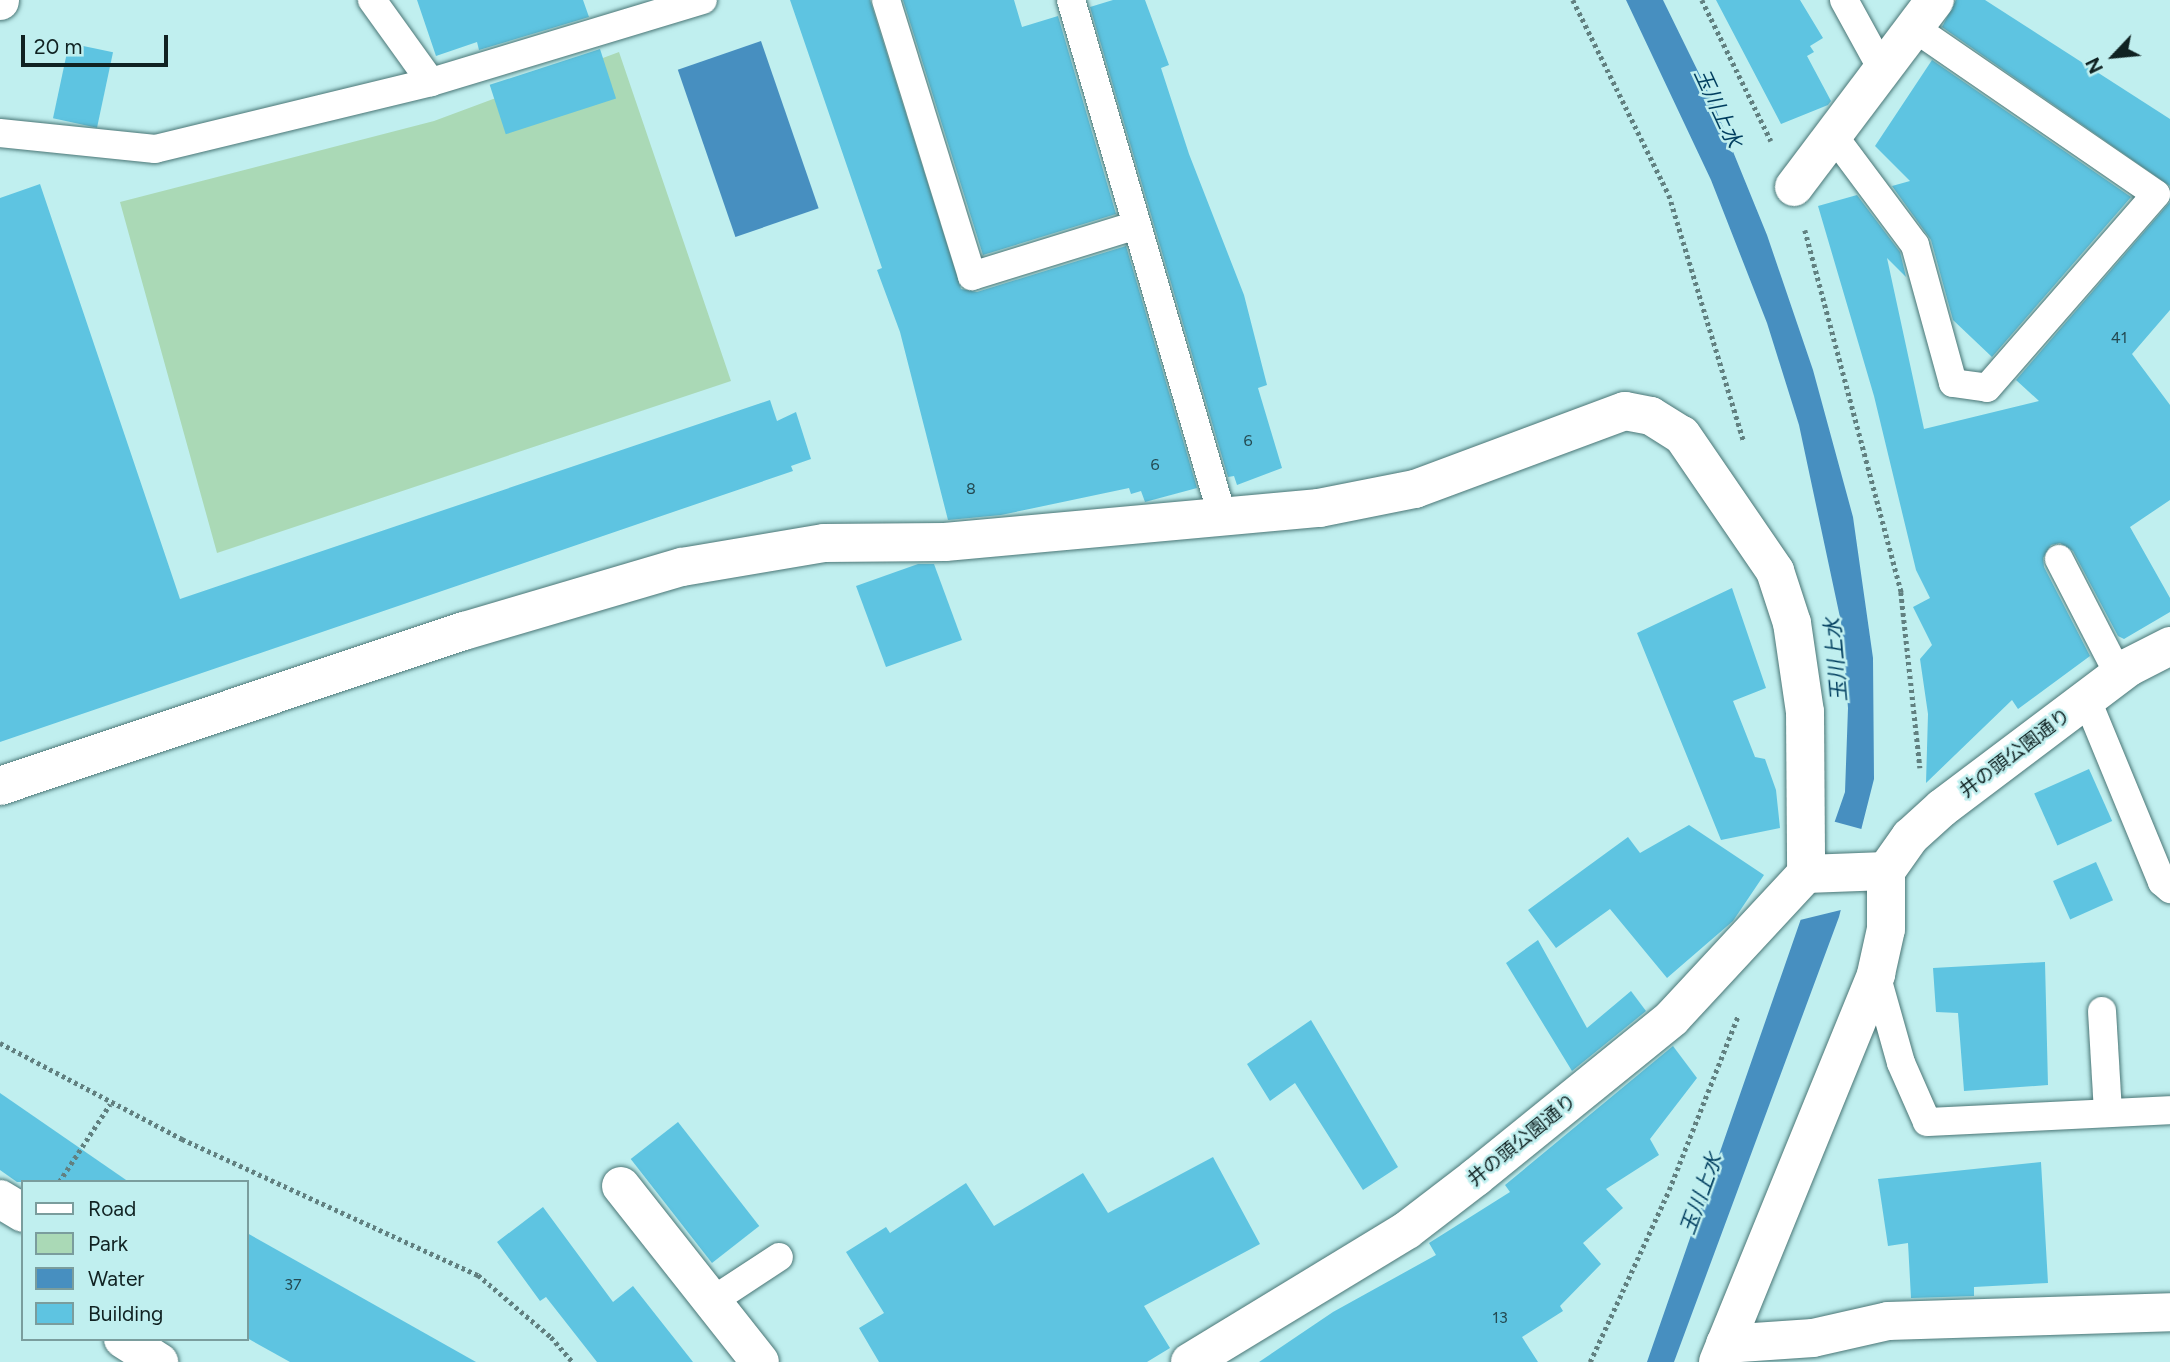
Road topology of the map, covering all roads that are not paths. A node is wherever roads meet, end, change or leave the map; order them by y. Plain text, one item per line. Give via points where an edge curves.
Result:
1 (372, 0) edge
2 (703, 0) edge
3 (886, 0) edge
4 (1071, 0) edge
5 (1844, 0) edge
6 (1924, 14) edge
7 (1882, 69) junction
8 (431, 82) junction
9 (0, 133) edge
10 (1833, 135) junction
11 (1794, 187) road end
12 (1134, 226) junction
13 (1222, 515) junction
14 (2059, 559) dead end
15 (2170, 646) edge
16 (2119, 675) junction
17 (2087, 700) junction
18 (0, 786) edge
19 (1879, 870) junction
20 (1811, 873) junction
21 (2170, 890) edge
22 (1876, 974) junction
23 (2102, 1011) dead end
24 (2170, 1110) edge
25 (2108, 1113) junction
26 (621, 1186) dead end
27 (0, 1199) edge
28 (21, 1212) edge
29 (779, 1257) dead end
30 (712, 1301) junction
31 (2170, 1312) edge
32 (126, 1341) edge
33 (1250, 1348) edge
34 (1721, 1353) edge
35 (159, 1362) edge
36 (760, 1362) edge
37 (1190, 1362) edge

1 - 8 lane
2 - 8 lane
3 - 12 lane via 972,276
4 - 12 lane
5 - 7 lane
6 - 7 street
6 - 10 lane via 2156,194 1987,388 1953,383 1914,245
7 - 10 street
8 - 9 lane via 155,149
10 - 11 street
12 - 13 lane
13 - 18 street via 945,542 824,543 682,567 464,631
13 - 20 street via 1319,508 1415,489 1625,411 1651,416 1672,428 1716,479 1775,571 1792,623 1805,712
14 - 16 lane
15 - 16 street, 井の頭公園通り
16 - 17 street, 井の頭公園通り
17 - 19 street, 井の頭公園通り via 1926,822
17 - 21 lane via 2162,882
19 - 20 street
19 - 22 street via 1886,929
20 - 33 street, 井の頭公園通り via 1651,1035 1407,1230
22 - 25 lane via 1901,1063 1927,1122
22 - 34 street
23 - 25 lane
24 - 25 lane
26 - 30 street
27 - 28 street
29 - 30 lane
30 - 36 street
31 - 34 street via 1888,1321
32 - 35 street
33 - 37 street, 井の頭公園通り

